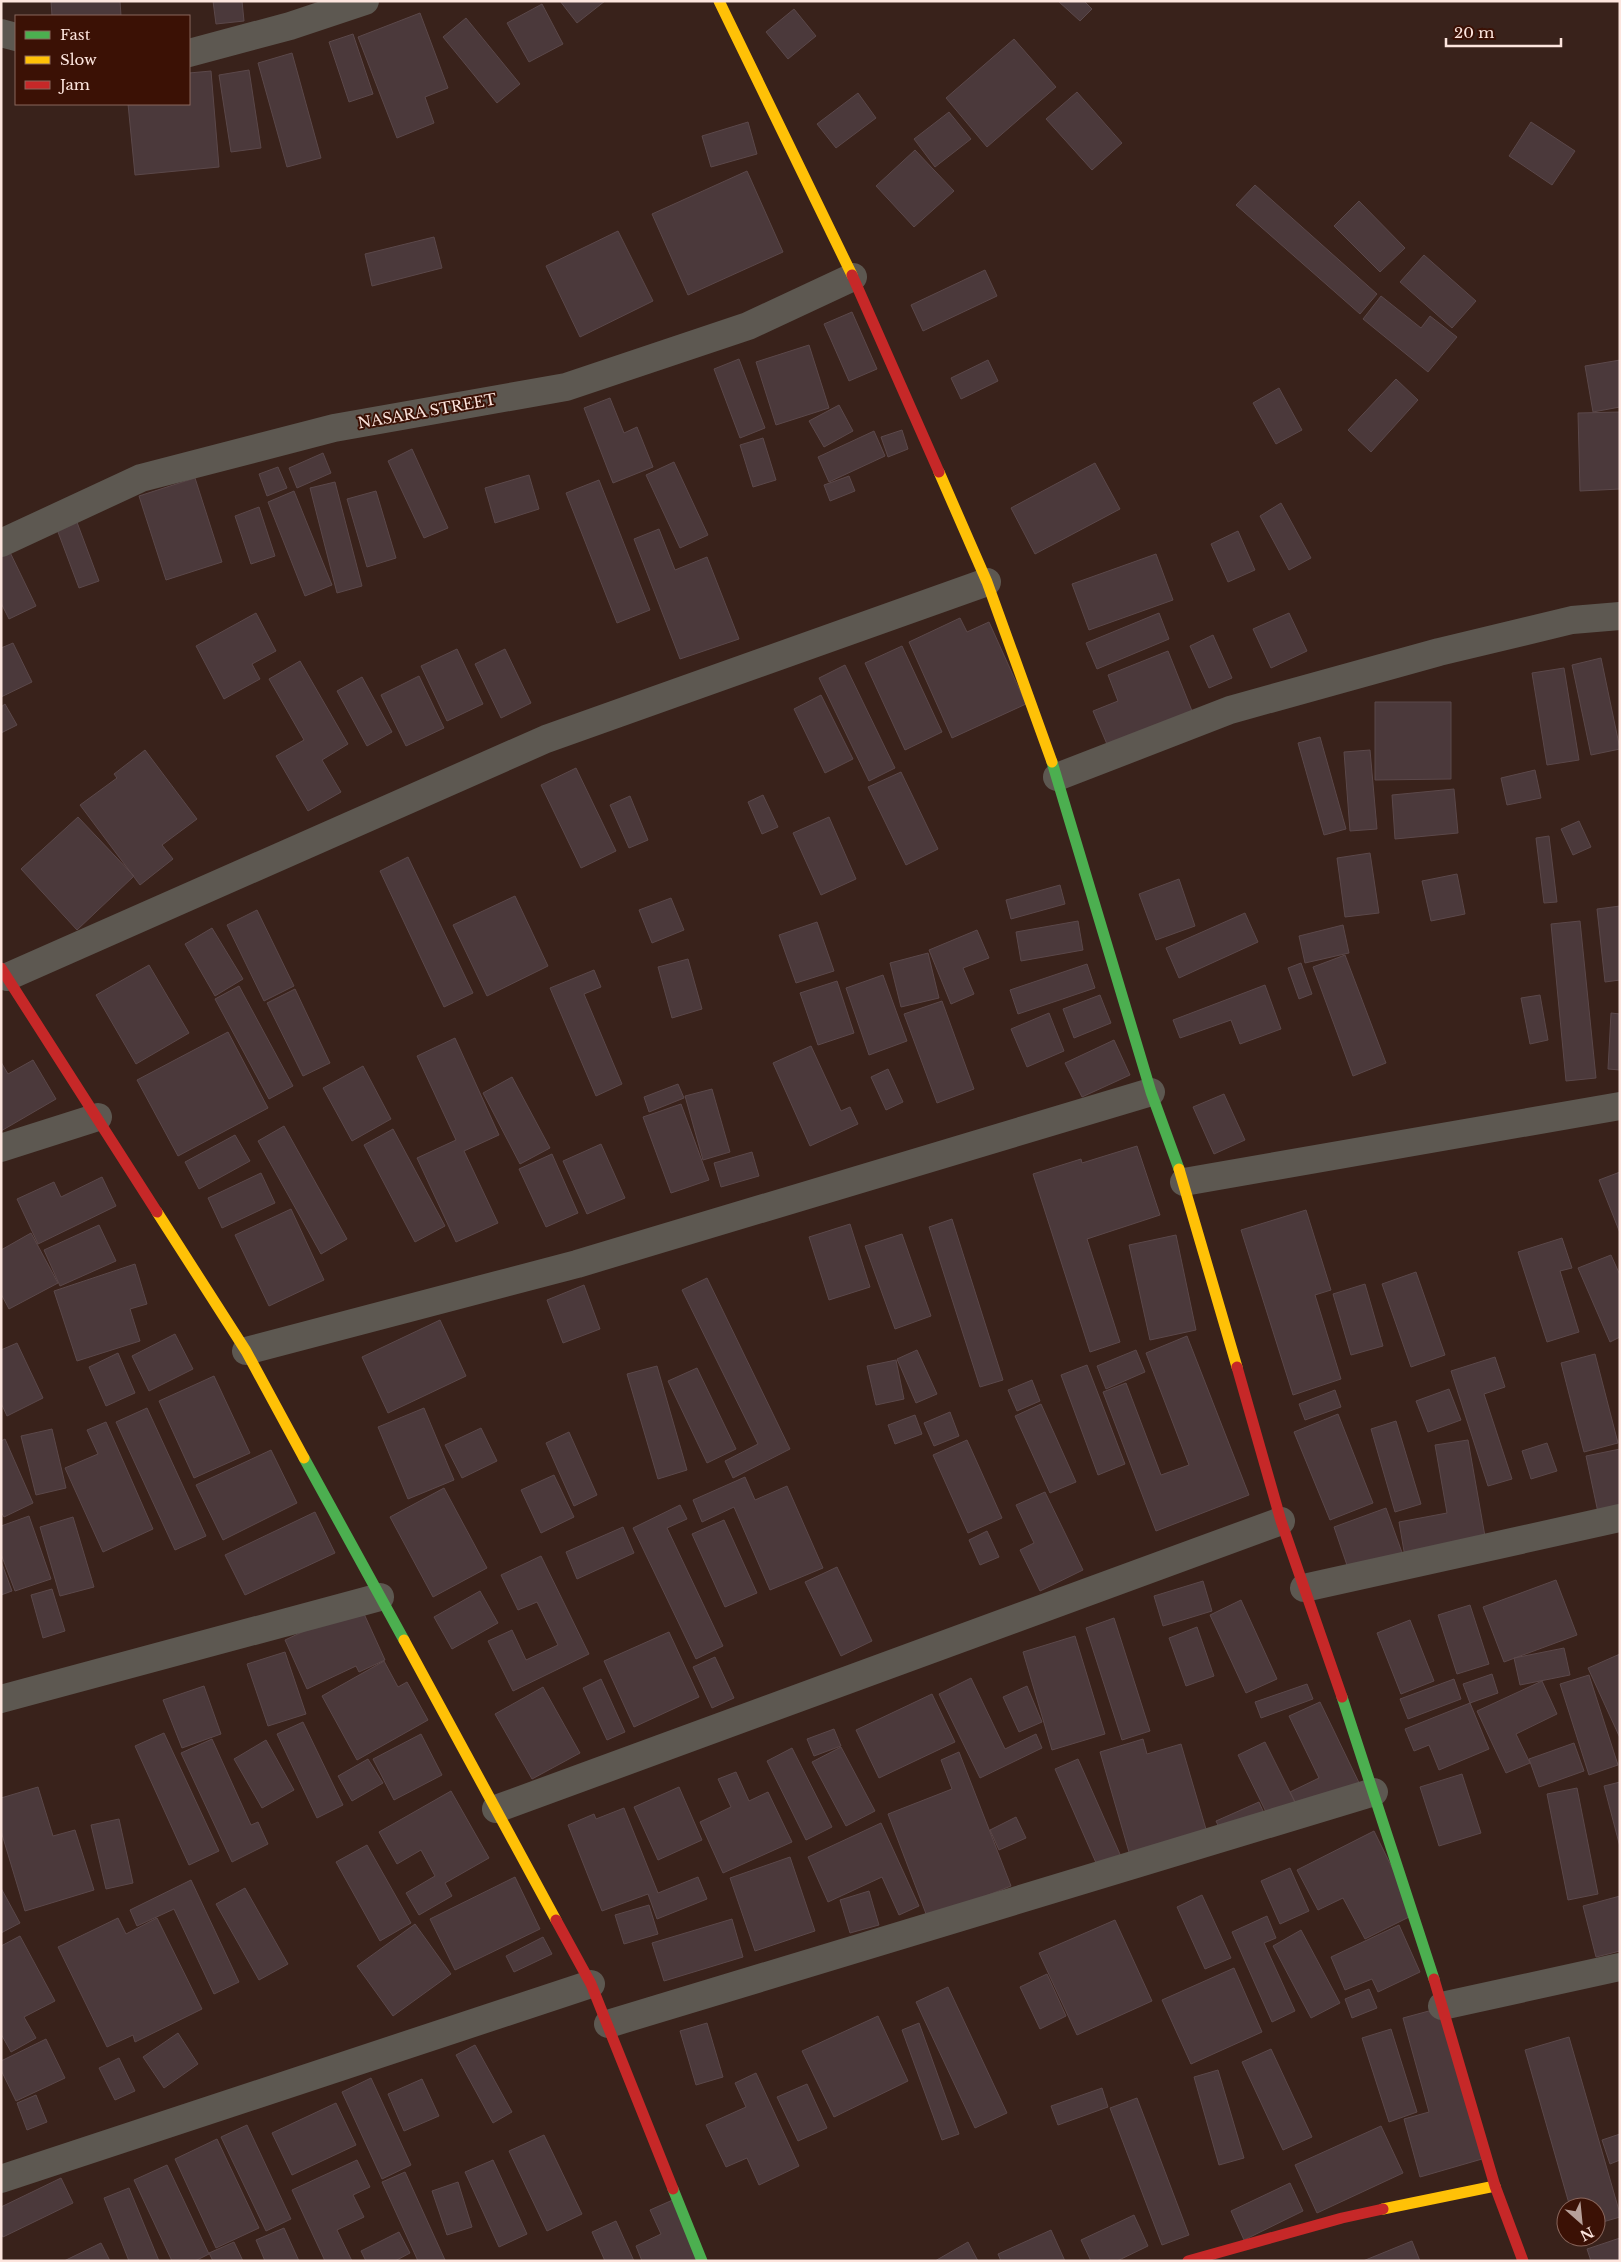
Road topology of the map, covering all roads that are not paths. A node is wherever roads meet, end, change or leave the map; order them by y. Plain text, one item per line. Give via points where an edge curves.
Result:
1 (366, 1) edge
2 (719, 1) edge
3 (1, 34) edge
4 (15, 37) edge
5 (190, 53) edge
6 (853, 278) junction
7 (1, 544) edge
8 (987, 582) junction
9 (1620, 616) edge
10 (1057, 777) junction
11 (4, 972) edge
12 (1151, 1092) junction
13 (1620, 1106) edge
14 (98, 1117) junction
15 (1, 1148) edge
16 (1184, 1182) junction
17 (246, 1351) junction
18 (1620, 1518) edge
19 (1281, 1521) junction
20 (1304, 1588) junction
21 (380, 1597) junction
22 (1, 1699) edge
23 (1374, 1792) junction
24 (496, 1808) junction
25 (1620, 1967) edge
26 (591, 1984) junction
27 (1442, 2006) junction
28 (608, 2024) junction
29 (1, 2179) edge
30 (1495, 2186) junction
31 (702, 2261) edge
32 (1188, 2261) edge
33 (1523, 2261) edge

1 - 5 street via 290,26
2 - 6 street
3 - 4 street
6 - 7 street, NASARA STREET via 748,326 566,386 334,428 141,478
6 - 8 street
8 - 10 street
8 - 11 street via 546,739
9 - 10 street via 1562,622 1439,652 1230,710
10 - 12 street
11 - 14 street
12 - 16 street
12 - 17 street via 577,1264
13 - 16 street
14 - 15 street
14 - 17 street
16 - 19 street
17 - 21 street
18 - 20 street
19 - 20 street
19 - 24 street
20 - 23 street
21 - 22 street
21 - 24 street
23 - 27 street
23 - 28 street
24 - 26 street
25 - 27 street
26 - 28 street
26 - 29 street
27 - 30 street
28 - 31 street
30 - 32 street via 1342,2218
30 - 33 street

